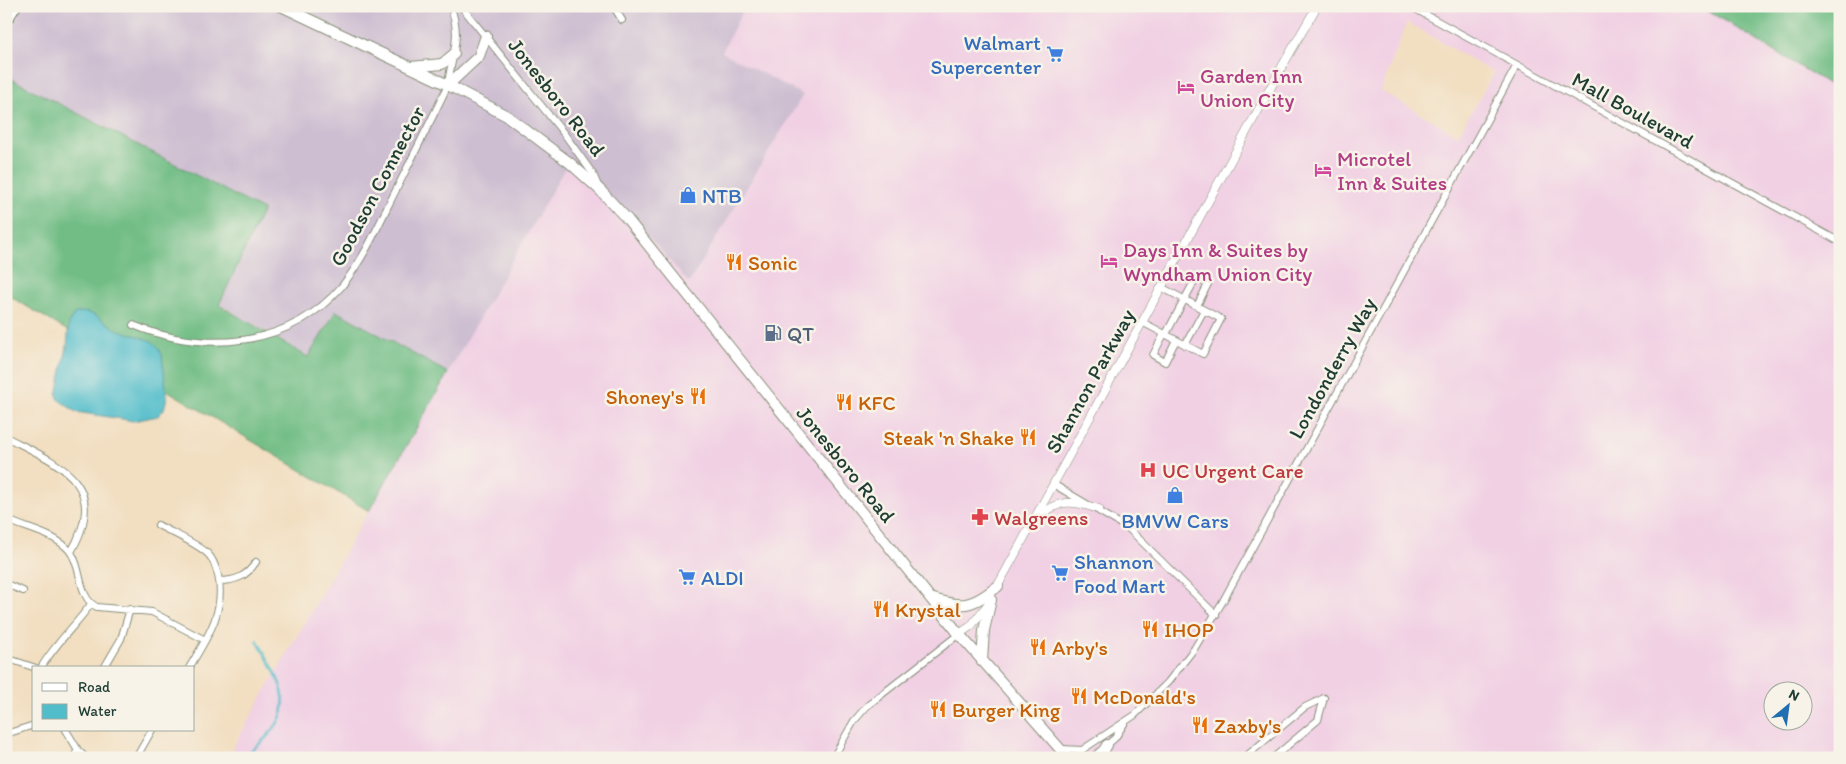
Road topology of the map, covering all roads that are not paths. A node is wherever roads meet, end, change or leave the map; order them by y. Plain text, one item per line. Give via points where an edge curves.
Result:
1 (18, 6) edge
2 (281, 6) edge
3 (450, 6) edge
4 (461, 6) edge
5 (612, 6) edge
6 (1317, 6) edge
7 (1410, 6) edge
8 (622, 20) dead end
9 (6, 25) edge
10 (486, 36) junction
11 (454, 54) junction
12 (1516, 65) junction
13 (410, 67) junction
14 (448, 85) junction
15 (600, 190) junction
16 (1840, 242) edge
17 (1161, 287) junction
18 (1184, 299) junction
19 (1196, 306) junction
20 (1204, 310) junction
21 (1142, 322) junction
22 (133, 325) dead end
23 (1165, 334) junction
24 (1176, 340) junction
25 (1185, 345) junction
26 (6, 437) edge
27 (1053, 484) junction
28 (1098, 509) junction
29 (1035, 518) junction
30 (6, 519) edge
31 (158, 525) dead end
32 (71, 552) junction
33 (256, 562) dead end
34 (219, 581) junction
35 (6, 584) edge
36 (998, 586) junction
37 (23, 591) dead end
38 (930, 598) junction
39 (991, 600) junction
40 (91, 604) junction
41 (130, 609) junction
42 (1216, 615) junction
43 (959, 634) junction
44 (205, 640) junction
45 (6, 658) edge
46 (982, 661) junction
47 (42, 666) edge
48 (105, 666) edge
49 (190, 666) edge
50 (32, 667) edge
51 (1124, 724) junction
52 (32, 726) edge
53 (68, 732) edge
54 (151, 732) edge
55 (6, 734) edge
56 (1107, 745) junction
57 (1060, 749) junction
58 (78, 750) junction
59 (73, 758) edge
60 (86, 758) edge
61 (136, 758) edge
62 (833, 758) edge
63 (1068, 758) edge
64 (1092, 758) edge
65 (1100, 758) edge
66 (1244, 758) edge
67 (1273, 758) edge

1 - 9 street
2 - 13 main road, Jonesboro Road
3 - 11 street via 457,32
4 - 10 street, Jonesboro Road
5 - 8 street
6 - 17 street, Shannon Parkway
7 - 12 street, Mall Boulevard
10 - 14 main road via 478,56
10 - 15 street, Jonesboro Road via 566,135
11 - 13 main road via 442,64
11 - 14 street
12 - 16 street, Mall Boulevard
12 - 42 street, Londonderry Way
13 - 14 main road, Jonesboro Road
14 - 15 main road, Jonesboro Road via 524,127
14 - 22 street, Goodson Connector via 361,261 315,310 275,331 228,342 179,340
15 - 38 main road, Jonesboro Road via 628,220
17 - 18 street
17 - 21 street, Shannon Parkway
18 - 19 street
18 - 19 street via 1196,278 1208,284
18 - 23 street
19 - 20 street
20 - 25 street
20 - 25 street via 1221,320 1203,354
21 - 23 street
21 - 27 street, Shannon Parkway
23 - 24 street
23 - 24 street via 1153,355 1165,362
24 - 25 street
26 - 32 street via 62,467 75,479 84,517 81,536
27 - 28 street
27 - 29 street, Shannon Parkway
28 - 29 street via 1062,502
28 - 42 street via 1130,529
29 - 36 street, Shannon Parkway
30 - 32 street via 59,542
31 - 34 street via 208,554 216,566
32 - 40 street
33 - 34 street via 241,578
34 - 44 street via 219,610
35 - 37 street
36 - 38 main road via 982,599 959,606
36 - 39 street, Shannon Parkway
38 - 43 main road, Jonesboro Road
39 - 43 street, Shannon Parkway via 977,620
39 - 46 main road via 984,630
40 - 41 street
40 - 47 street
41 - 44 street via 152,612
41 - 48 street via 121,639
42 - 51 street, Londonderry Way via 1168,682
43 - 46 main road, Jonesboro Road
43 - 62 street via 867,706 854,721
44 - 49 street
45 - 50 street
46 - 57 main road, Jonesboro Road
51 - 56 street, Londonderry Way
51 - 57 street, Londonderry Way via 1082,750
52 - 55 street
53 - 58 street
54 - 61 street
56 - 64 street, Londonderry Way
56 - 65 main road
57 - 63 main road, Jonesboro Road
58 - 59 street
58 - 60 street
66 - 67 street via 1305,706 1324,698 1318,720

